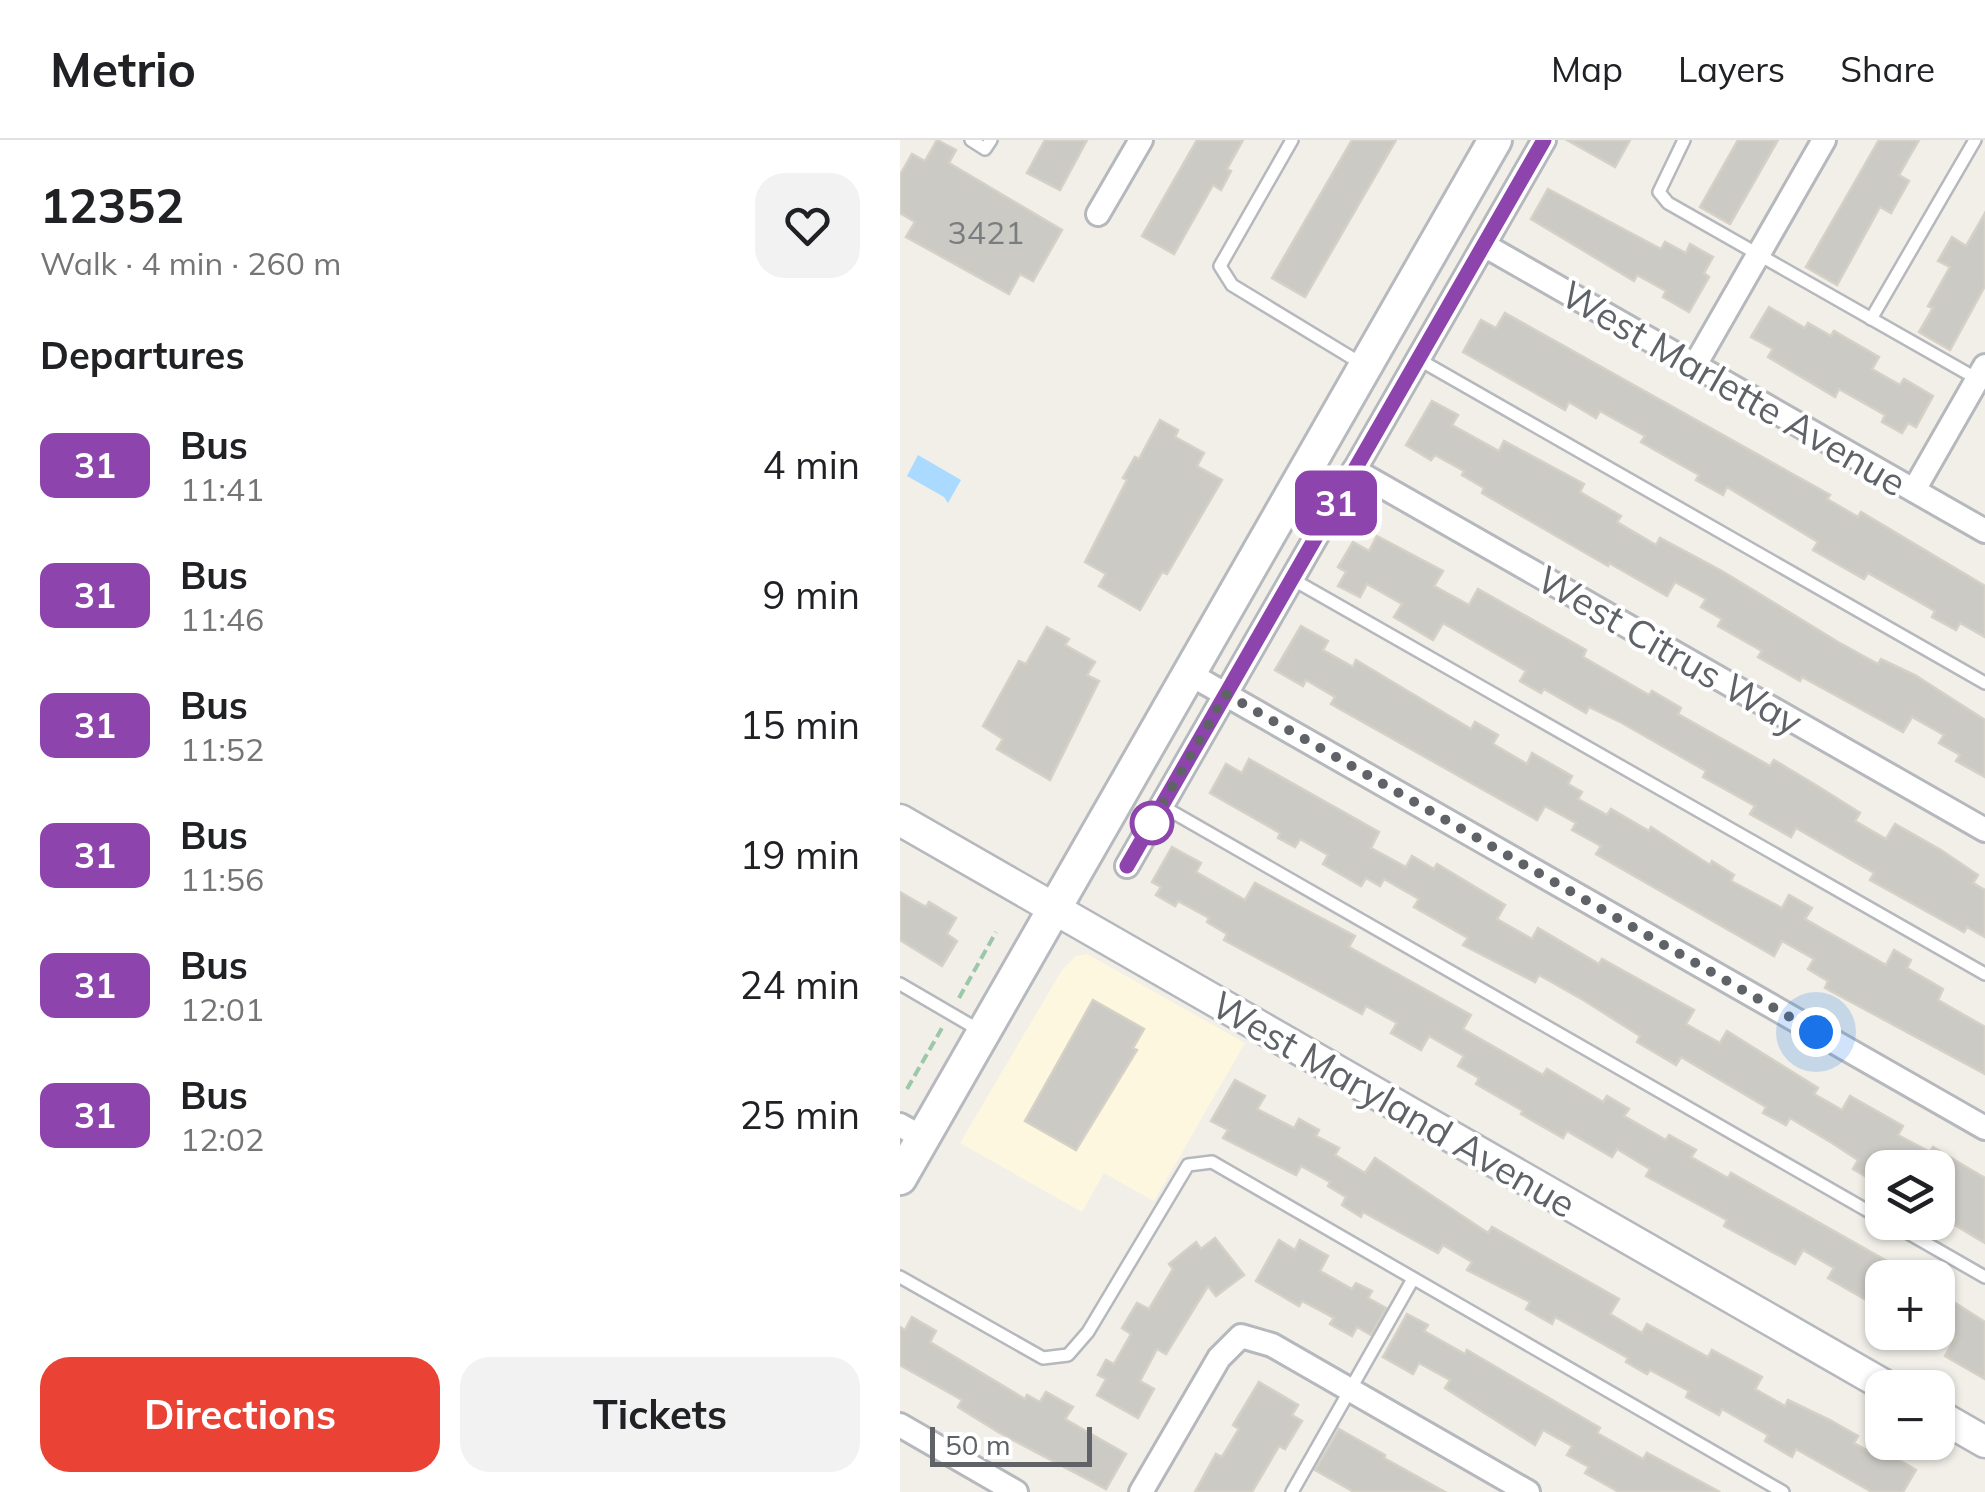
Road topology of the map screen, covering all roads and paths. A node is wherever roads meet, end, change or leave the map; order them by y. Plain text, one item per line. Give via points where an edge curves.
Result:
1 (971, 140) edge
2 (990, 140) edge
3 (1141, 140) edge
4 (1292, 140) edge
5 (1496, 140) edge
6 (1544, 140) edge
7 (1684, 140) edge
8 (1824, 140) edge
9 (1975, 140) edge
10 (1098, 214) dead end
11 (1484, 245) junction
12 (1758, 254) junction
13 (1871, 318) junction
14 (1418, 359) junction
15 (1694, 365) junction
16 (1365, 366) junction
17 (1983, 376) edge
18 (1354, 470) junction
19 (1914, 490) junction
20 (1985, 531) edge
21 (1292, 579) junction
22 (1188, 674) junction
23 (1985, 683) edge
24 (1226, 694) junction
25 (1162, 806) junction
26 (900, 820) edge
27 (1985, 830) edge
28 (1127, 866) dead end
29 (1053, 908) junction
30 (1985, 974) edge
31 (900, 984) edge
32 (983, 1032) junction
33 (1985, 1128) edge
34 (912, 1132) edge
35 (900, 1178) edge
36 (1865, 1209) edge
37 (1920, 1240) edge
38 (900, 1277) edge
39 (1985, 1278) edge
40 (1413, 1280) junction
41 (1865, 1374) edge
42 (1349, 1389) junction
43 (900, 1425) edge
44 (1955, 1425) edge
45 (1985, 1442) edge
46 (1016, 1492) edge
47 (1141, 1492) edge
48 (1292, 1492) edge
49 (1528, 1492) edge
50 (1783, 1492) edge

1 - 2 lane via 986,148
3 - 10 street
4 - 16 lane via 1220,266 1232,285
5 - 16 main road
6 - 11 street
7 - 12 lane via 1659,192
8 - 12 street
9 - 13 lane
11 - 14 street
11 - 15 street, West Marlette Avenue
12 - 13 lane
12 - 15 street
13 - 17 lane
14 - 18 street
14 - 23 lane
15 - 19 street, West Marlette Avenue
16 - 22 main road
17 - 19 street
18 - 21 street
18 - 27 street, West Citrus Way
19 - 20 street, West Marlette Avenue
21 - 24 street
21 - 30 lane
22 - 24 street
22 - 29 main road
24 - 25 street
24 - 33 street
25 - 28 street
25 - 36 lane
26 - 29 street, West Maryland Avenue
29 - 32 main road
29 - 41 street, West Maryland Avenue
31 - 32 lane
32 - 34 main road
34 - 35 main road
37 - 39 lane
38 - 40 lane via 1042,1358 1068,1355 1188,1165 1212,1162
40 - 42 lane
40 - 50 lane
42 - 47 street via 1272,1345 1241,1336 1219,1358
42 - 48 lane
42 - 49 street
43 - 46 street
44 - 45 street

